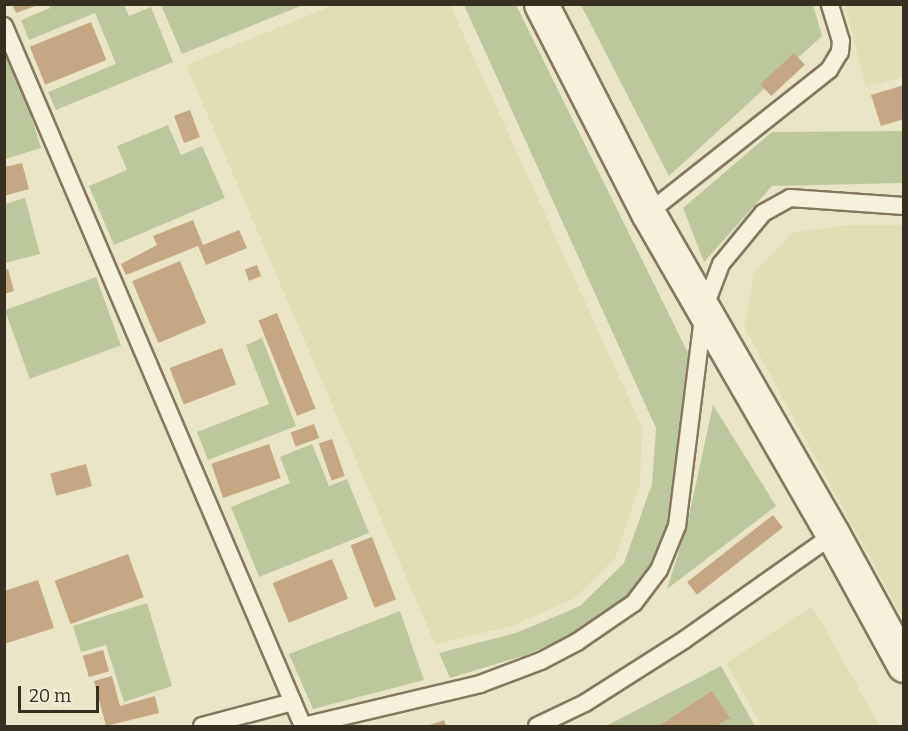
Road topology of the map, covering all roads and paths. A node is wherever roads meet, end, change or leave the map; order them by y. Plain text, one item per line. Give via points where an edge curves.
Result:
1 (541, 4) edge
2 (830, 4) edge
3 (4, 26) edge
4 (903, 206) edge
5 (648, 213) junction
6 (704, 309) junction
7 (833, 534) junction
8 (903, 665) edge
9 (293, 702) junction
10 (202, 726) edge
11 (303, 726) edge
12 (537, 726) edge

1 - 5 street
2 - 5 lane via 841,41 830,70
3 - 9 lane
4 - 6 lane via 814,198 778,203 763,213 721,264
5 - 6 street
6 - 7 street
6 - 11 lane via 676,526 650,587 611,621 541,662 480,684
7 - 8 street
7 - 12 lane via 674,646 585,703
9 - 10 lane
9 - 11 lane

